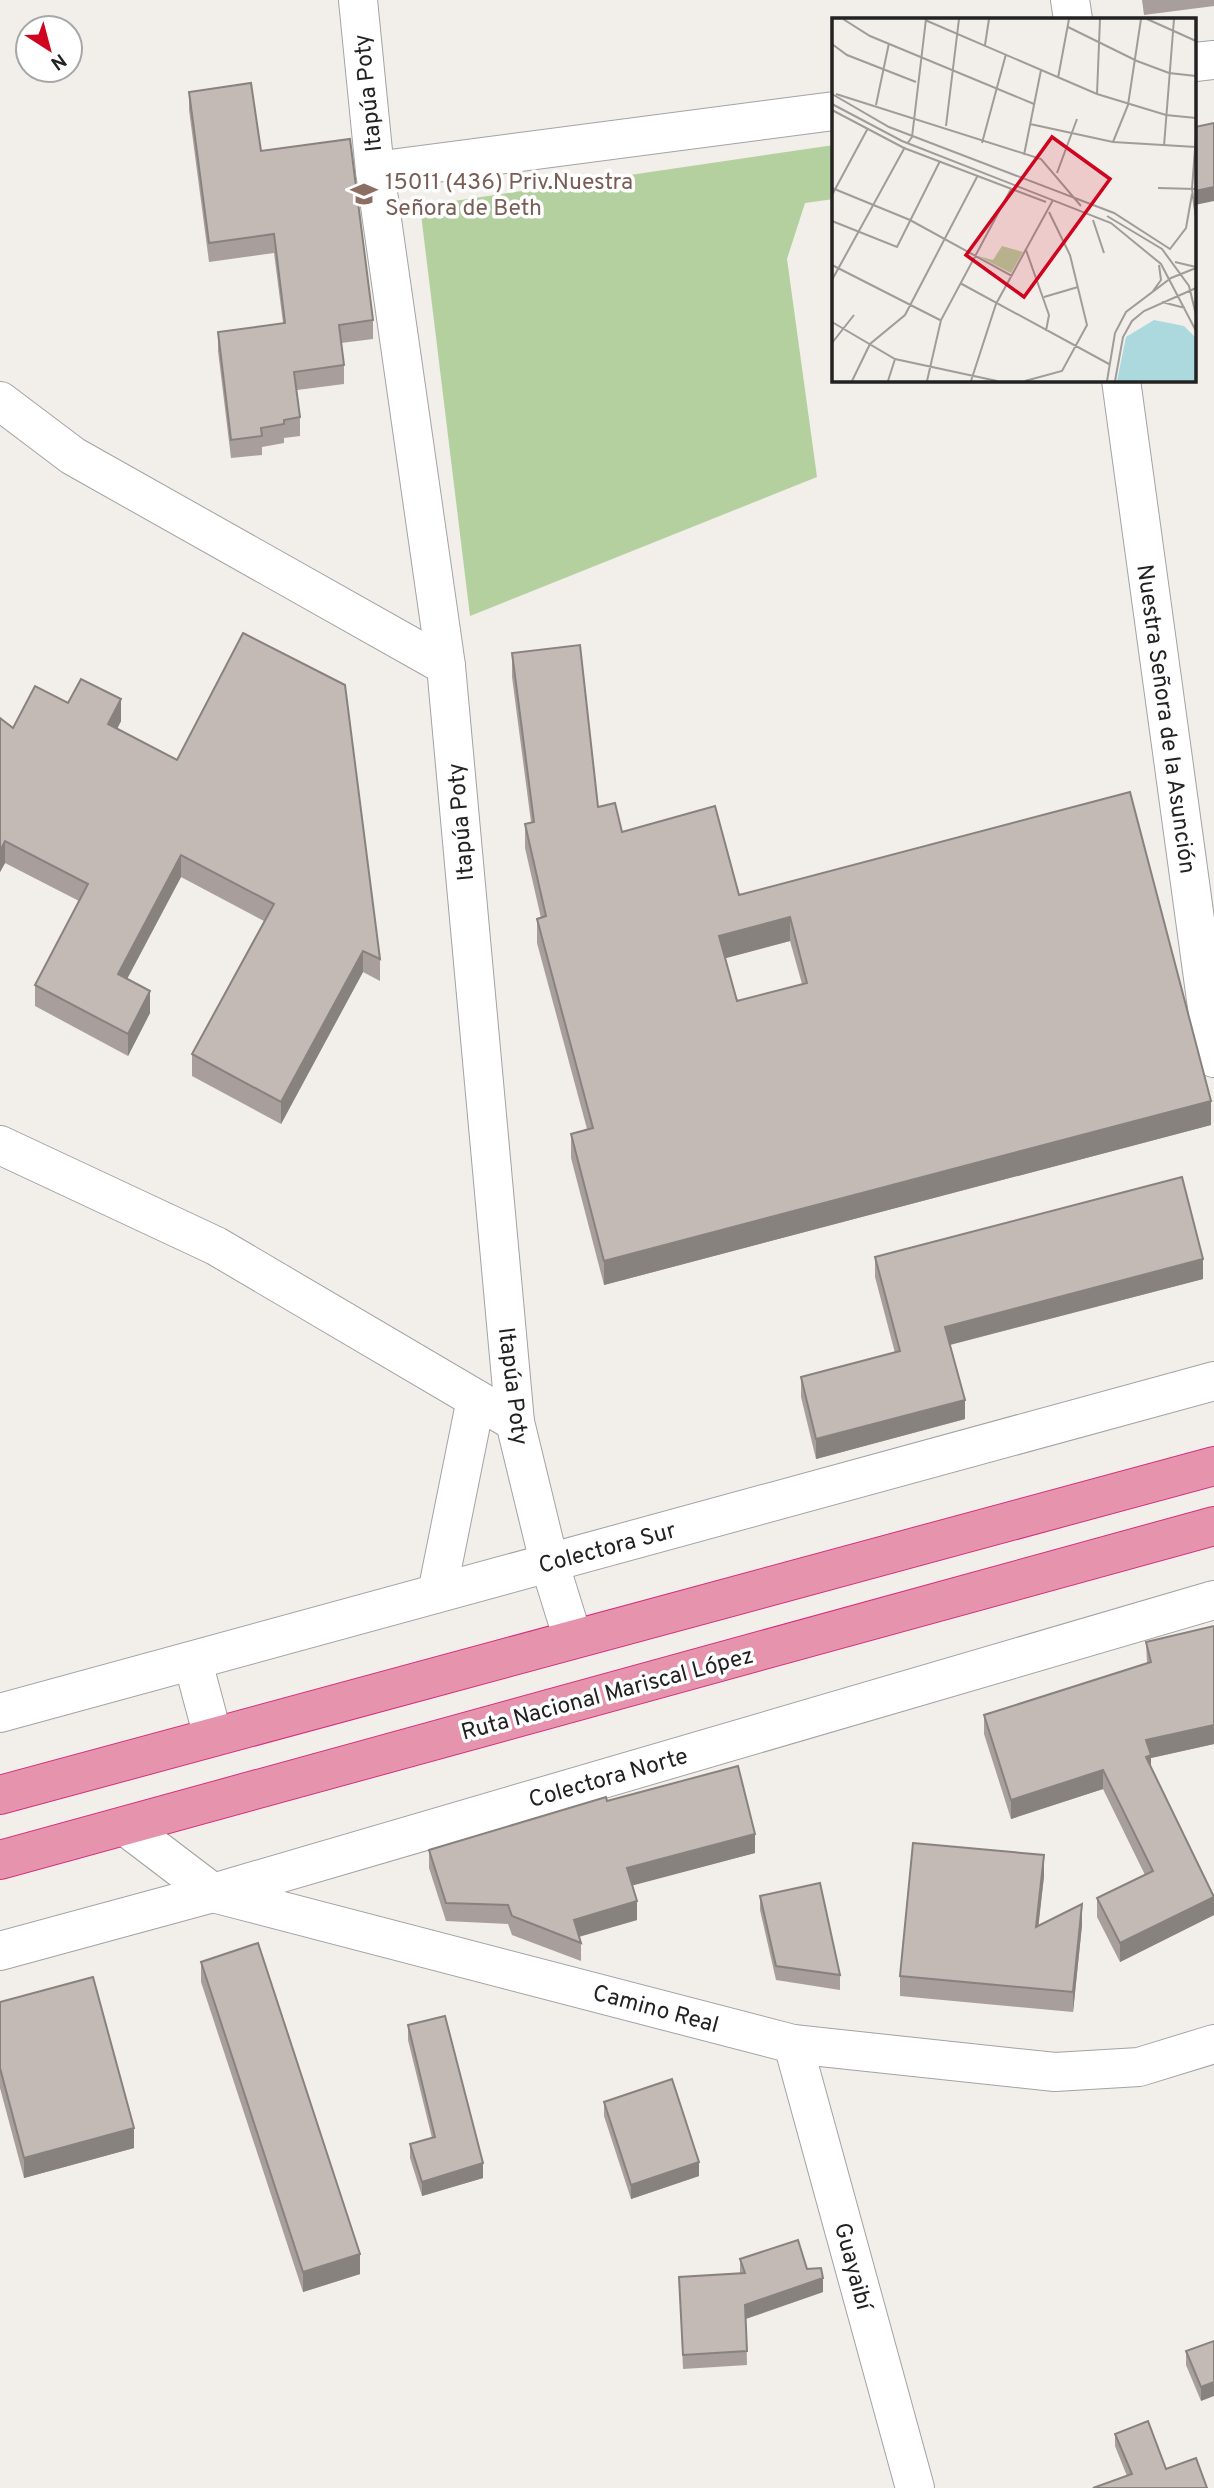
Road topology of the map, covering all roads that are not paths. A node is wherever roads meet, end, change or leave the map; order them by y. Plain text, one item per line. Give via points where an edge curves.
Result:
1 (358, 0) edge
2 (1070, 0) edge
3 (1073, 18) edge
4 (1214, 60) edge
5 (1196, 62) edge
6 (832, 111) edge
7 (375, 171) junction
8 (1121, 382) edge
9 (0, 401) edge
10 (446, 666) junction
11 (1214, 1058) edge
12 (0, 1145) edge
13 (1214, 1381) edge
14 (476, 1399) junction
15 (514, 1422) junction
16 (1214, 1466) edge
17 (1214, 1526) edge
18 (549, 1562) junction
19 (437, 1593) junction
20 (1214, 1600) edge
21 (573, 1639) junction
22 (193, 1662) junction
23 (0, 1713) edge
24 (213, 1737) junction
25 (0, 1795) edge
26 (125, 1826) junction
27 (0, 1860) edge
28 (213, 1893) junction
29 (0, 1951) edge
30 (793, 2044) junction
31 (1214, 2044) edge
32 (915, 2488) edge

1 - 7 street, Itapúa Poty
2 - 3 street
4 - 5 street
6 - 7 street
7 - 10 street, Itapúa Poty
8 - 11 street, Nuestra Señora de la Asunción
9 - 10 street via 74,456
10 - 15 street, Itapúa Poty
12 - 14 street via 216,1246
13 - 18 street, Colectora Sur
14 - 15 street
14 - 19 street
15 - 18 street, Itapúa Poty
16 - 21 highway
17 - 26 highway, Ruta Nacional Mariscal López
18 - 19 street, Colectora Sur
18 - 21 street, Itapúa Poty
19 - 22 street, Colectora Sur
20 - 28 street, Colectora Norte
21 - 24 highway
22 - 23 street, Colectora Sur
22 - 24 street
24 - 25 highway
26 - 27 highway, Ruta Nacional Mariscal López
26 - 28 street, Camino Real
28 - 29 street, Colectora Norte
28 - 30 street, Camino Real
30 - 31 street, Camino Real via 1055,2072 1139,2067
30 - 32 street, Guayaibí

